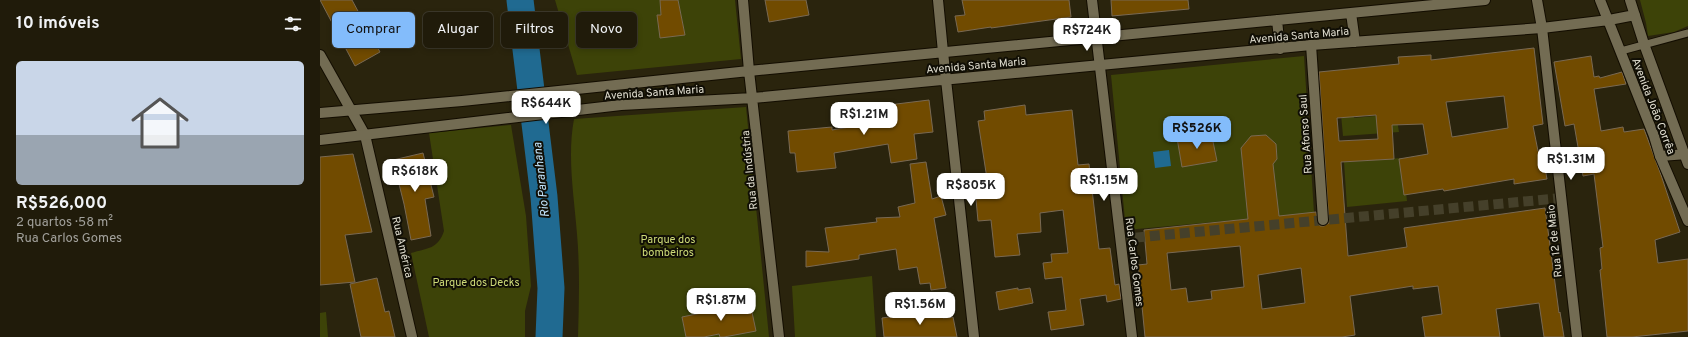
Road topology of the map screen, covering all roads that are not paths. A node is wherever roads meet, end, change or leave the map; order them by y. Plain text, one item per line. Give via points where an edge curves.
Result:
1 (743, 0) edge
2 (938, 0) edge
3 (1092, 0) edge
4 (1485, 0) edge
5 (1537, 0) edge
6 (1600, 0) edge
7 (1630, 0) edge
8 (1351, 13) junction
9 (1635, 15) junction
10 (1277, 20) junction
11 (1609, 20) junction
12 (1542, 28) junction
13 (1688, 33) edge
14 (1096, 37) junction
15 (1355, 42) junction
16 (1644, 44) junction
17 (1311, 45) junction
18 (1280, 49) junction
19 (1621, 51) junction
20 (943, 52) junction
21 (320, 55) edge
22 (1099, 65) junction
23 (750, 71) junction
24 (946, 80) junction
25 (753, 98) junction
26 (350, 109) junction
27 (320, 113) edge
28 (365, 135) junction
29 (320, 140) edge
30 (1660, 156) junction
31 (1687, 157) edge
32 (1323, 220) dead end
33 (1688, 220) edge
34 (412, 337) edge
35 (779, 337) edge
36 (974, 337) edge
37 (1132, 337) edge
38 (1577, 337) edge

1 - 23 main road, Rua da Indústria
2 - 20 main road
3 - 14 main road, Rua Carlos Gomes
4 - 8 main road, Avenida Santa Maria
5 - 12 main road, Rua 12 de Maio
6 - 11 main road, Avenida João Corrêa
7 - 9 main road, Avenida João Corrêa
8 - 10 main road, Avenida Santa Maria
8 - 15 main road
9 - 11 main road, Avenida Santa Maria
9 - 16 main road, Avenida João Corrêa
10 - 14 main road, Avenida Santa Maria
10 - 18 main road
11 - 12 main road, Avenida Santa Maria
11 - 19 main road, Avenida João Corrêa
12 - 15 main road, Avenida Santa Maria
12 - 38 main road, Rua 12 de Maio
13 - 16 lane
14 - 20 main road, Avenida Santa Maria
14 - 22 main road, Rua Carlos Gomes
15 - 17 main road, Avenida Santa Maria
16 - 19 lane
16 - 31 main road, Avenida João Corrêa
17 - 18 main road, Avenida Santa Maria
17 - 32 main road, Rua Afonso Saul
18 - 22 main road, Avenida Santa Maria
19 - 30 main road, Avenida João Corrêa
20 - 23 main road, Avenida Santa Maria
20 - 24 main road
21 - 26 main road, Rua América
22 - 24 main road, Avenida Santa Maria
22 - 37 main road, Rua Carlos Gomes
23 - 25 main road, Rua da Indústria
23 - 26 main road, Avenida Santa Maria via 462,102
24 - 25 main road, Avenida Santa Maria
24 - 36 main road
25 - 28 main road, Avenida Santa Maria via 621,105
25 - 35 main road, Rua da Indústria
26 - 27 main road, Avenida Santa Maria
26 - 28 main road, Rua América
28 - 29 main road, Avenida Santa Maria
28 - 34 main road, Rua América
30 - 31 main road
30 - 33 main road, Avenida João Corrêa

